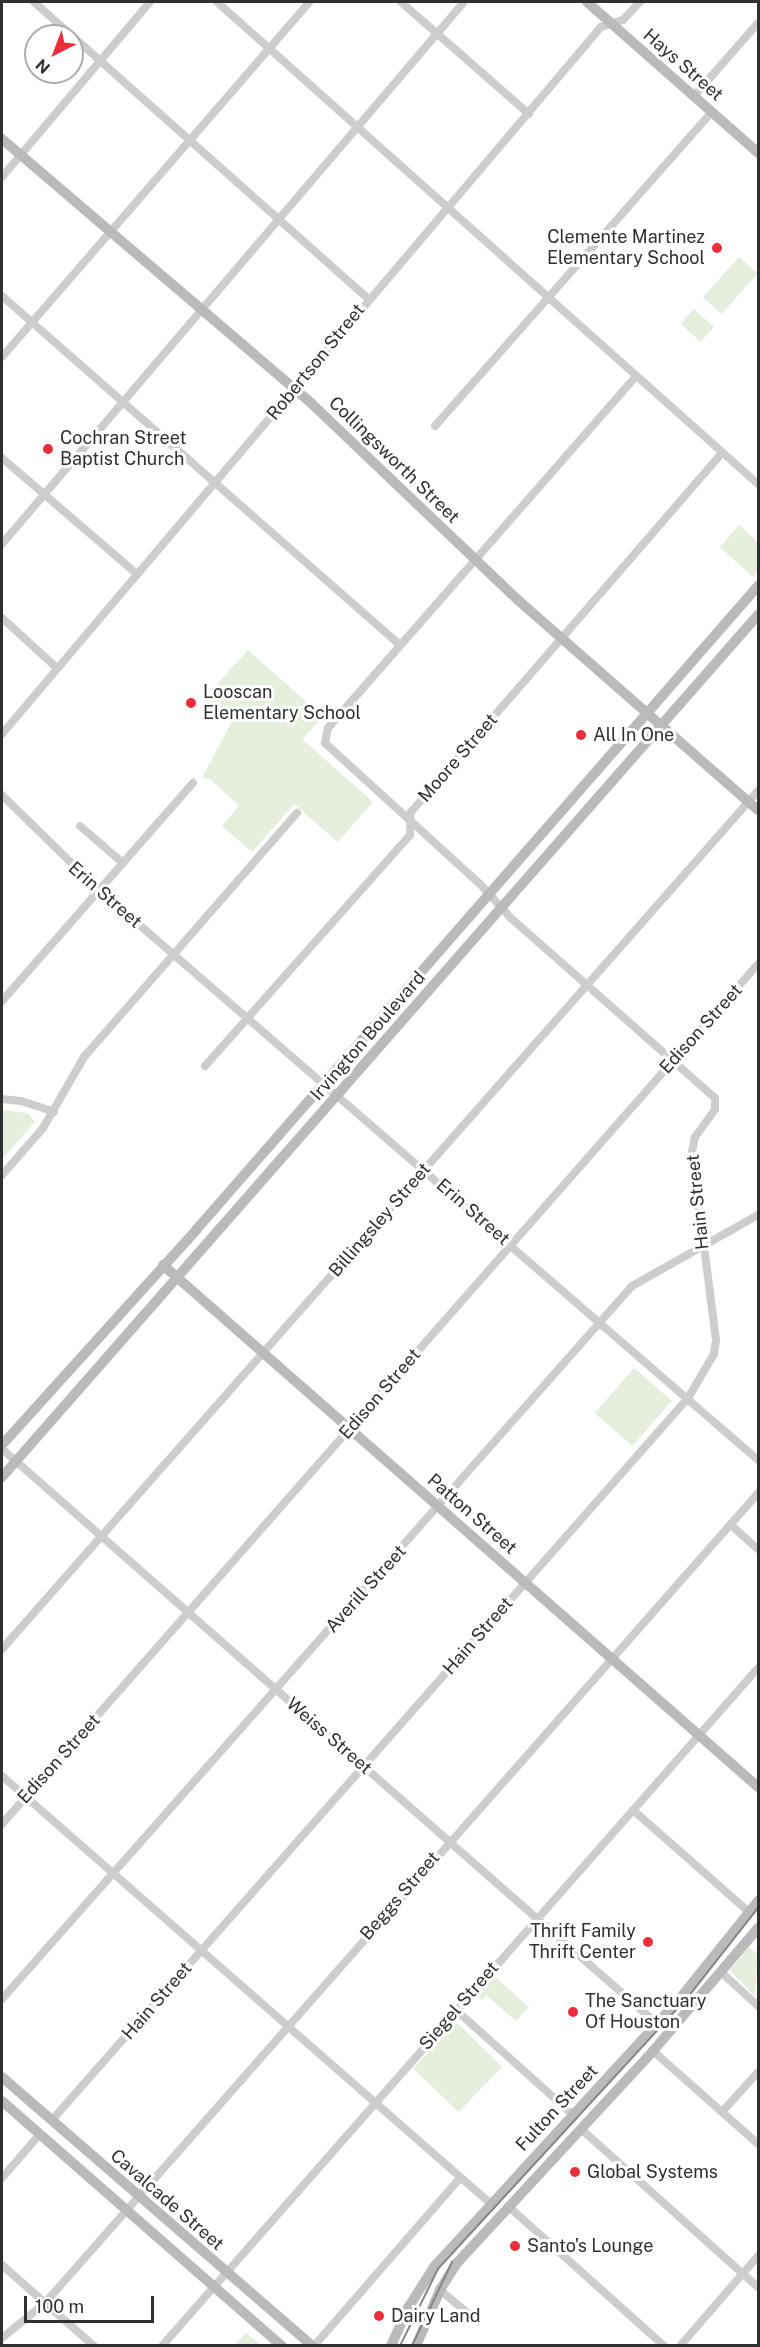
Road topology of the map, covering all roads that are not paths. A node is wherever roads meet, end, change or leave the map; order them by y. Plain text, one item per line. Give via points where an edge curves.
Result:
1 (34, 2) edge
2 (150, 2) edge
3 (217, 2) edge
4 (309, 2) edge
5 (401, 2) edge
6 (464, 2) edge
7 (587, 2) edge
8 (639, 2) edge
9 (759, 23) edge
10 (612, 24) junction
11 (438, 33) junction
12 (270, 48) junction
13 (100, 60) junction
14 (694, 96) junction
15 (712, 112) junction
16 (529, 114) junction
17 (358, 128) junction
18 (2, 139) edge
19 (192, 140) junction
20 (759, 153) edge
21 (20, 155) junction
22 (2, 177) edge
23 (447, 208) junction
24 (279, 218) junction
25 (110, 233) junction
26 (2, 296) edge
27 (548, 297) junction
28 (369, 299) junction
29 (199, 311) junction
30 (31, 322) junction
31 (2, 357) edge
32 (636, 376) junction
33 (295, 390) junction
34 (122, 400) junction
35 (435, 426) dead end
36 (722, 453) junction
37 (2, 458) edge
38 (216, 482) junction
39 (759, 484) edge
40 (44, 494) junction
41 (2, 544) edge
42 (475, 560) junction
43 (137, 574) junction
44 (759, 586) edge
45 (759, 615) edge
46 (2, 618) edge
47 (731, 618) junction
48 (744, 631) junction
49 (561, 638) junction
50 (400, 645) junction
51 (57, 668) junction
52 (648, 713) junction
53 (662, 725) junction
54 (2, 734) edge
55 (193, 783) dead end
56 (582, 788) junction
57 (759, 791) edge
58 (2, 795) edge
59 (596, 800) junction
60 (749, 802) junction
61 (759, 810) edge
62 (297, 813) dead end
63 (410, 822) junction
64 (80, 826) dead end
65 (123, 864) junction
66 (99, 890) junction
67 (490, 895) junction
68 (502, 908) junction
69 (172, 954) junction
70 (757, 969) edge
71 (586, 984) junction
72 (406, 990) junction
73 (2, 1001) edge
74 (420, 1002) junction
75 (247, 1019) junction
76 (674, 1060) junction
77 (205, 1066) dead end
78 (323, 1083) junction
79 (338, 1095) junction
80 (2, 1099) edge
81 (54, 1112) junction
82 (424, 1169) junction
83 (2, 1174) edge
84 (219, 1203) junction
85 (759, 1215) edge
86 (233, 1216) junction
87 (512, 1245) junction
88 (702, 1245) junction
89 (163, 1265) junction
90 (178, 1279) junction
91 (600, 1322) junction
92 (263, 1353) junction
93 (74, 1363) junction
94 (89, 1377) junction
95 (688, 1398) junction
96 (350, 1430) junction
97 (2, 1447) edge
98 (759, 1460) edge
99 (15, 1461) junction
100 (2, 1477) edge
101 (759, 1493) edge
102 (439, 1506) junction
103 (731, 1525) junction
104 (100, 1538) junction
105 (759, 1549) edge
106 (525, 1582) junction
107 (188, 1614) junction
108 (2, 1649) edge
109 (611, 1658) junction
110 (759, 1668) edge
111 (276, 1690) junction
112 (700, 1735) junction
113 (364, 1766) junction
114 (2, 1776) edge
115 (759, 1787) edge
116 (25, 1797) junction
117 (633, 1810) junction
118 (2, 1824) edge
119 (450, 1840) junction
120 (112, 1873) junction
121 (759, 1901) edge
122 (749, 1912) junction
123 (538, 1918) junction
124 (759, 1928) edge
125 (201, 1950) junction
126 (722, 1973) junction
127 (2, 2000) edge
128 (759, 2006) edge
129 (456, 2010) junction
130 (656, 2023) junction
131 (287, 2025) junction
132 (653, 2051) junction
133 (759, 2072) edge
134 (2, 2076) edge
135 (2, 2101) edge
136 (374, 2103) junction
137 (722, 2112) junction
138 (573, 2115) junction
139 (52, 2120) junction
140 (581, 2129) junction
141 (39, 2135) junction
142 (759, 2144) edge
143 (2, 2178) edge
144 (460, 2178) junction
145 (138, 2198) junction
146 (490, 2204) junction
147 (508, 2206) junction
148 (127, 2211) junction
149 (759, 2256) edge
150 (2, 2265) edge
151 (225, 2273) junction
152 (743, 2273) junction
153 (213, 2287) junction
154 (759, 2287) edge
155 (440, 2290) junction
156 (45, 2303) junction
157 (476, 2320) dead end
158 (2, 2338) edge
159 (94, 2346) edge
160 (162, 2346) edge
161 (282, 2346) edge
162 (313, 2346) edge
163 (391, 2346) edge
164 (416, 2346) edge
165 (664, 2346) edge
166 (680, 2346) edge

1 - 13 street
2 - 13 street
3 - 12 street
4 - 12 street
5 - 11 street
6 - 11 street
7 - 10 main road, Hays Street
8 - 10 street, Robertson Street via 623,20
9 - 14 street
10 - 14 main road, Hays Street
10 - 16 street, Robertson Street via 601,27
11 - 16 street
11 - 17 street
12 - 17 street
12 - 19 street
13 - 19 street
13 - 21 street
14 - 15 main road, Hays Street
15 - 20 main road, Hays Street
15 - 27 street
16 - 23 street, Robertson Street
17 - 23 street
17 - 24 street
18 - 21 main road, Collingsworth Street
19 - 24 street
19 - 25 street
21 - 22 street
21 - 25 main road, Collingsworth Street
23 - 27 street
23 - 28 street, Robertson Street
24 - 28 street
24 - 29 street
25 - 29 main road, Collingsworth Street
25 - 30 street
26 - 30 street
27 - 32 street
27 - 35 street
28 - 33 street, Robertson Street
29 - 33 main road, Collingsworth Street
29 - 34 street
30 - 31 street
30 - 34 street
32 - 36 street
32 - 42 street
33 - 38 street, Robertson Street
33 - 42 main road, Collingsworth Street
34 - 38 street
34 - 40 street
36 - 39 street
36 - 49 street, Moore Street
37 - 40 street
38 - 43 street, Robertson Street
38 - 50 street
40 - 41 street
40 - 43 street
42 - 49 main road, Collingsworth Street
42 - 50 street
43 - 51 street, Robertson Street
44 - 47 main road, Irvington Boulevard
45 - 48 main road, Irvington Boulevard
46 - 51 street
47 - 48 main road
47 - 52 main road, Irvington Boulevard
48 - 53 main road, Irvington Boulevard
49 - 52 main road, Collingsworth Street
49 - 63 street, Moore Street via 411,812
50 - 63 street via 328,728 325,743
51 - 54 street, Robertson Street
52 - 53 main road, Collingsworth Street
52 - 56 main road, Irvington Boulevard
53 - 59 main road, Irvington Boulevard
53 - 60 main road, Collingsworth Street
55 - 65 street
56 - 59 main road
56 - 67 main road, Irvington Boulevard
57 - 60 street, Billingsley Street
58 - 66 street, Erin Street
59 - 68 main road, Irvington Boulevard
60 - 61 main road, Collingsworth Street
60 - 71 street, Billingsley Street
62 - 69 street
63 - 67 street
63 - 75 street, Moore Street via 410,835
64 - 65 street
65 - 66 street
66 - 69 street, Erin Street
66 - 73 street
67 - 68 street
67 - 72 main road, Irvington Boulevard
68 - 71 street
68 - 74 main road, Irvington Boulevard
69 - 75 street, Erin Street
69 - 81 street via 79,1064
70 - 76 street, Edison Street
71 - 76 street
71 - 82 street, Billingsley Street
72 - 74 main road
72 - 78 main road, Irvington Boulevard
74 - 79 main road, Irvington Boulevard
75 - 77 street, Moore Street
75 - 78 street, Erin Street
76 - 87 street, Edison Street
76 - 88 street, Hain Street via 707,1090 716,1104 695,1137 692,1152
78 - 79 street, Erin Street
78 - 84 main road, Irvington Boulevard
79 - 82 street, Erin Street
79 - 86 main road, Irvington Boulevard
80 - 81 street
81 - 83 street
82 - 87 street, Erin Street
82 - 92 street, Billingsley Street
84 - 86 main road
84 - 89 main road, Irvington Boulevard
85 - 88 street, Averill Street
86 - 90 main road, Irvington Boulevard
87 - 91 street, Erin Street
87 - 96 street, Edison Street
88 - 91 street, Averill Street via 641,1280
88 - 95 street, Hain Street via 716,1340 709,1367
89 - 90 main road, Patton Street
89 - 93 main road, Irvington Boulevard
90 - 92 main road, Patton Street
90 - 94 main road, Irvington Boulevard
91 - 95 street, Erin Street
91 - 102 street, Averill Street
92 - 96 main road, Patton Street
92 - 104 street, Billingsley Street
93 - 94 main road
93 - 97 main road, Irvington Boulevard
94 - 99 main road, Irvington Boulevard
95 - 98 street, Erin Street
95 - 106 street, Hain Street
96 - 102 main road, Patton Street
96 - 107 street, Edison Street
97 - 99 street, Weiss Street
99 - 100 main road, Irvington Boulevard
99 - 104 street, Weiss Street
101 - 103 street, Beggs Street
102 - 106 main road, Patton Street
102 - 111 street, Averill Street
103 - 105 street
103 - 109 street, Beggs Street
104 - 107 street, Weiss Street
104 - 108 street, Billingsley Street
106 - 109 main road, Patton Street
106 - 113 street, Hain Street
107 - 111 street, Weiss Street
107 - 116 street, Edison Street
109 - 112 main road, Patton Street
109 - 119 street, Beggs Street
110 - 112 street, Siegel Street
111 - 113 street, Weiss Street
111 - 120 street, Averill Street
112 - 115 main road, Patton Street
112 - 117 street, Siegel Street
113 - 119 street, Weiss Street
113 - 125 street, Hain Street
114 - 116 street
116 - 118 street, Edison Street
116 - 120 street
117 - 122 street
117 - 123 street, Siegel Street
119 - 123 street, Weiss Street
119 - 131 street, Beggs Street
120 - 125 street
120 - 127 street, Averill Street
121 - 122 main road, Fulton Street
122 - 130 main road, Fulton Street
123 - 129 street, Siegel Street
123 - 130 street, Weiss Street
124 - 126 main road, Fulton Street
125 - 131 street
125 - 139 street, Hain Street
126 - 128 street
126 - 132 main road, Fulton Street
129 - 136 street, Siegel Street
129 - 138 street
130 - 138 main road, Fulton Street
131 - 136 street
131 - 145 street, Beggs Street
132 - 137 street
132 - 140 main road, Fulton Street
133 - 137 street
134 - 139 main road, Cavalcade Street
135 - 141 main road, Cavalcade Street
136 - 144 street
136 - 151 street, Siegel Street
137 - 142 street
138 - 146 main road, Fulton Street
139 - 145 main road, Cavalcade Street
140 - 147 main road, Fulton Street
140 - 152 street
141 - 143 street
141 - 148 main road, Cavalcade Street
144 - 146 street
144 - 162 street
145 - 148 street, Beggs Street
145 - 151 main road, Cavalcade Street
146 - 163 main road, Fulton Street via 434,2266 408,2308
147 - 155 main road, Fulton Street via 457,2263
147 - 165 street
148 - 153 main road, Cavalcade Street
148 - 156 street, Beggs Street
149 - 152 street
150 - 156 street
151 - 153 street, Siegel Street
151 - 162 main road, Cavalcade Street
152 - 154 street
152 - 166 street
153 - 160 street, Siegel Street
153 - 161 main road, Cavalcade Street
155 - 157 street
155 - 164 main road, Fulton Street
156 - 158 street, Beggs Street
156 - 159 street

